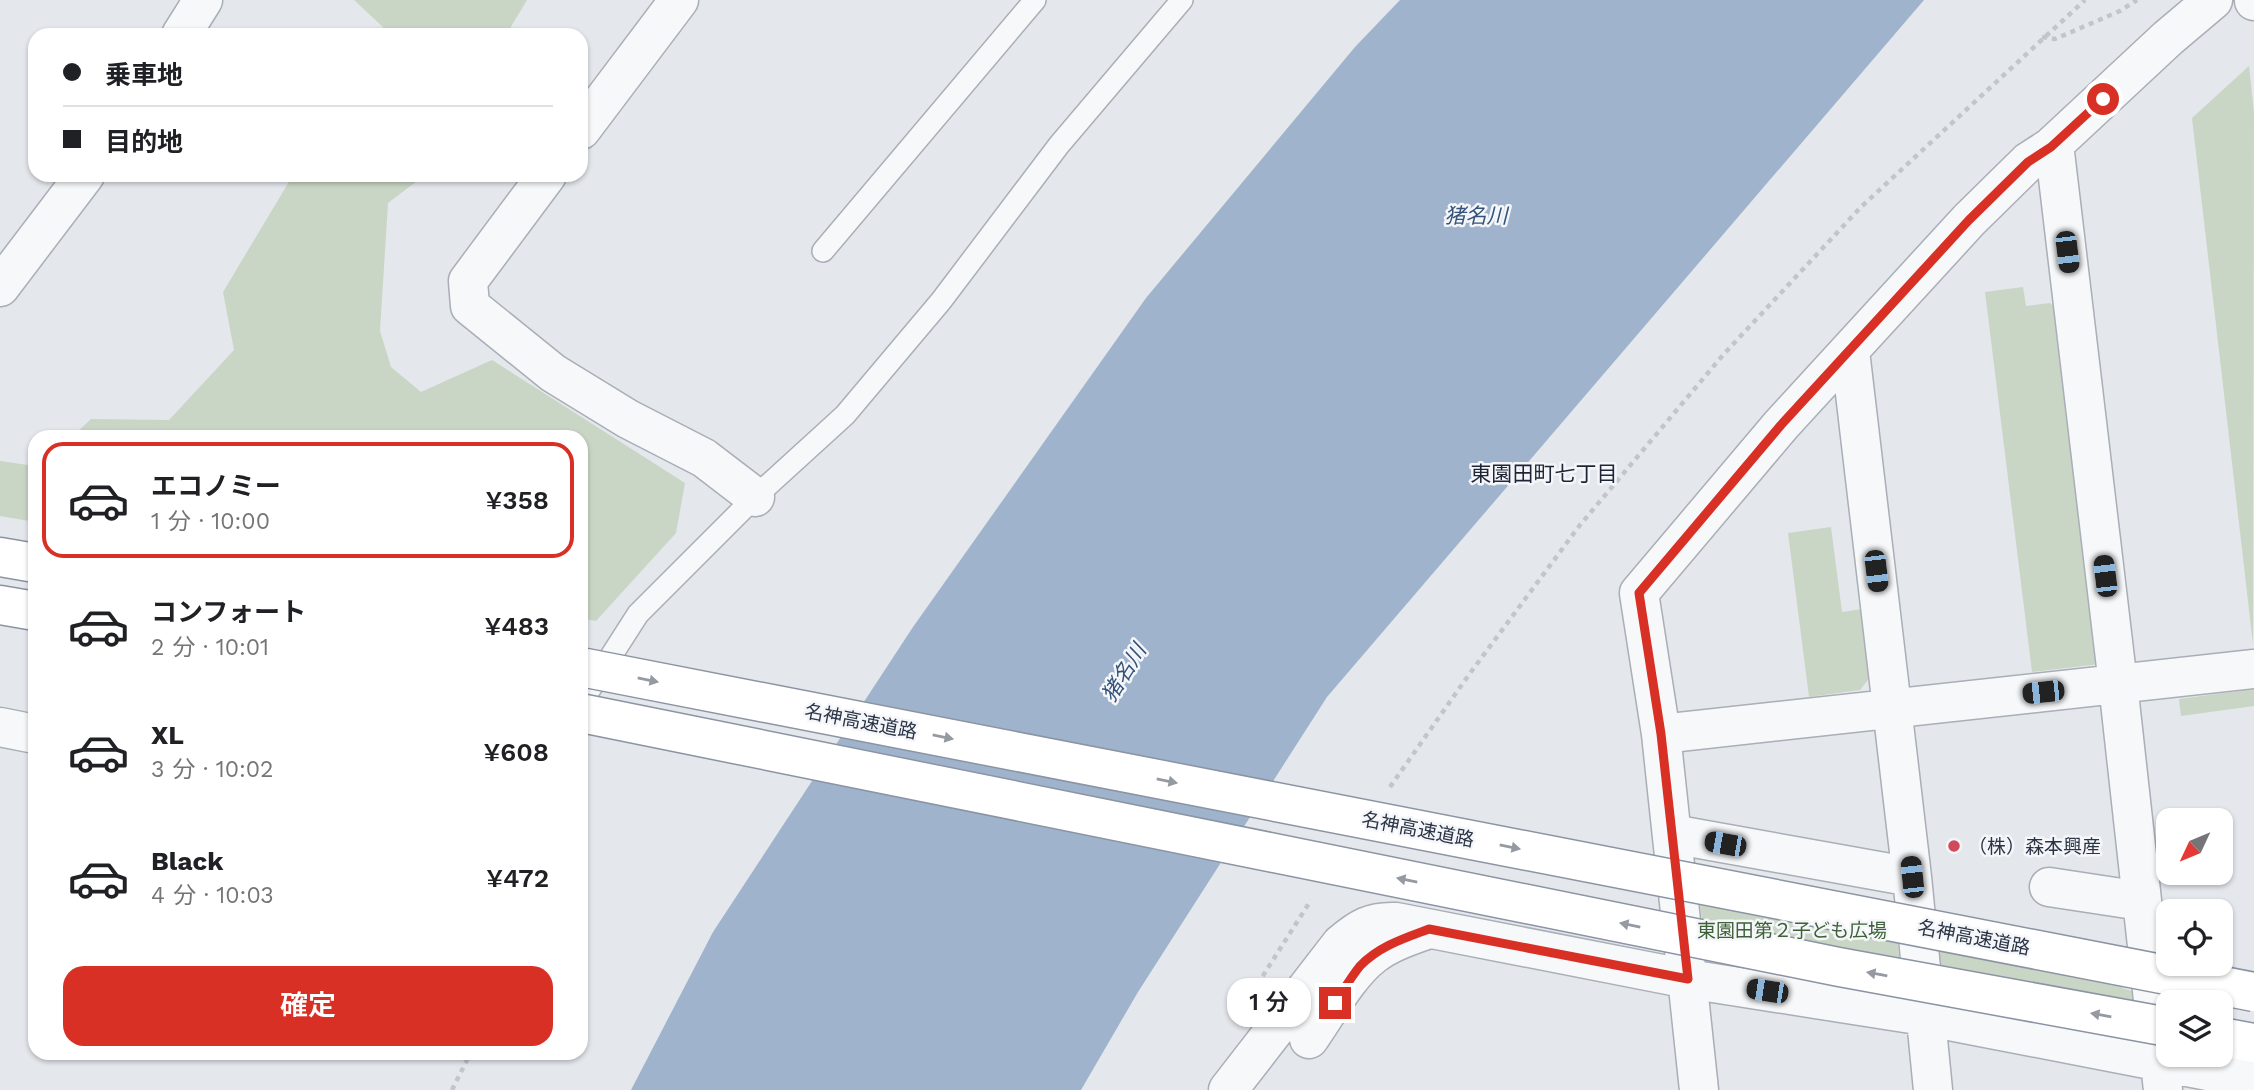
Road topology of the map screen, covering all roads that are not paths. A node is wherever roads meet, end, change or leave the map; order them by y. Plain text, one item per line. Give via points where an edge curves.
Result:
1 (203, 0) edge
2 (679, 0) edge
3 (1035, 0) edge
4 (1182, 0) edge
5 (2213, 0) edge
6 (185, 28) edge
7 (588, 121) edge
8 (2054, 144) junction
9 (80, 182) edge
10 (542, 182) edge
11 (823, 250) dead end
12 (0, 287) edge
13 (1850, 351) junction
14 (755, 497) junction
15 (0, 557) edge
16 (28, 562) edge
17 (0, 605) edge
18 (28, 610) edge
19 (588, 668) edge
20 (2254, 670) edge
21 (2118, 684) junction
22 (588, 692) edge
23 (1893, 709) junction
24 (588, 714) edge
25 (0, 727) edge
26 (28, 733) edge
27 (1661, 734) junction
28 (1672, 834) junction
29 (1912, 877) junction
30 (2049, 887) dead end
31 (2141, 901) junction
32 (1429, 929) junction
33 (1688, 979) junction
34 (2254, 992) edge
35 (2156, 1009) edge
36 (1924, 1016) junction
37 (1309, 1039) dead end
38 (2233, 1039) edge
39 (2254, 1043) edge
40 (2156, 1058) edge
41 (2156, 1059) edge
42 (2195, 1067) edge
43 (2254, 1080) edge
44 (1228, 1090) edge
45 (1699, 1090) edge
46 (1933, 1090) edge

1 - 6 street
2 - 7 street
3 - 11 lane
4 - 14 lane via 1059,145 941,300 845,415
5 - 8 street
8 - 13 street via 2028,162 1969,220
8 - 21 street
9 - 12 street
10 - 14 street via 468,281 470,306 553,373 704,458
13 - 23 street
13 - 27 street via 1639,593
14 - 22 lane via 638,614
15 - 16 highway
17 - 18 highway
19 -> 34 highway, 名神高速道路, bridge
20 - 21 street
21 - 23 street
21 - 31 street
23 - 27 street
23 - 29 street
40 -> 24 highway, bridge via 1839,967
25 - 26 street
27 - 28 street
28 - 29 street
28 - 33 street
29 - 36 street
30 - 31 street
31 - 35 street
32 - 33 street
32 - 37 street via 1391,944 1360,966
32 - 44 street via 1378,922 1358,930 1342,944
33 - 36 street
33 - 45 street
36 - 41 street
36 - 46 street
38 - 39 highway
42 - 43 street

